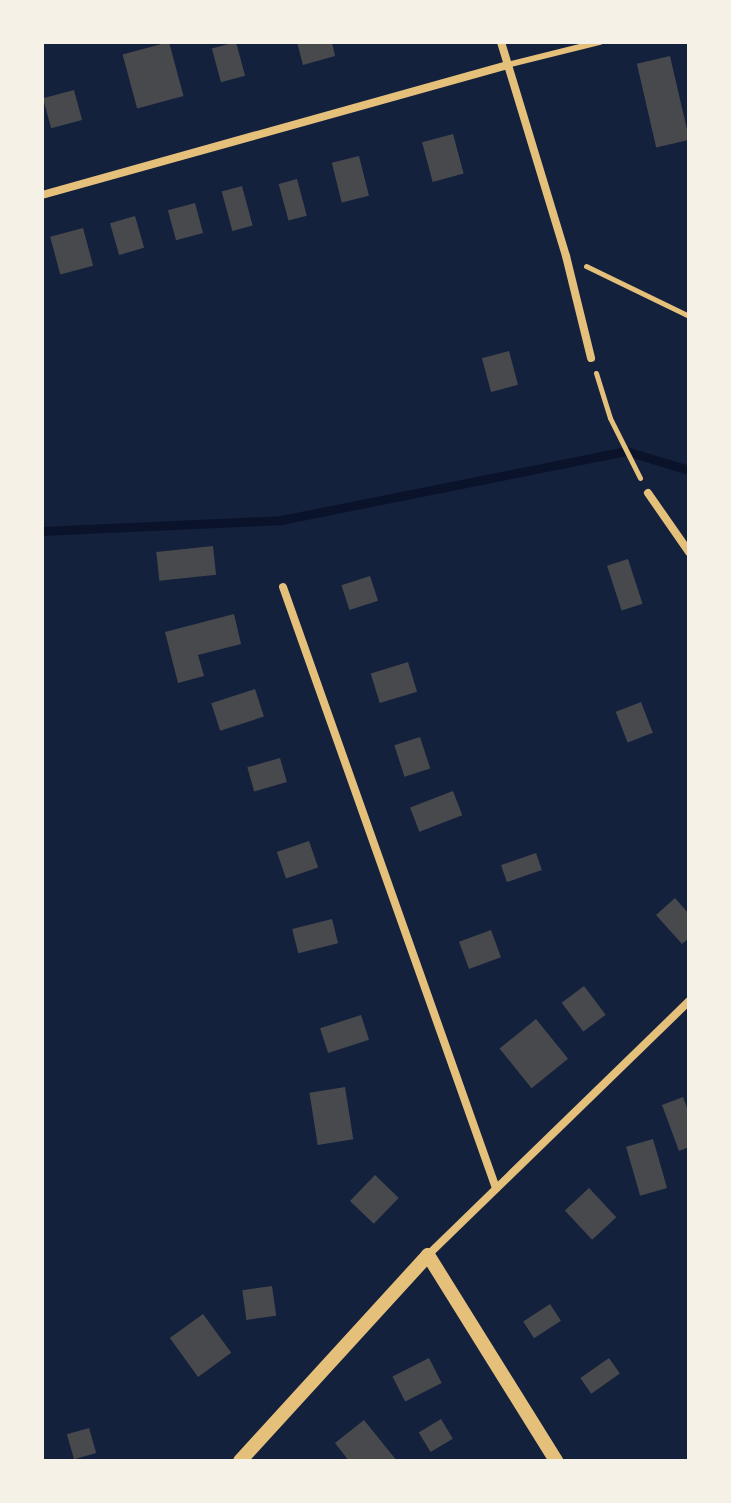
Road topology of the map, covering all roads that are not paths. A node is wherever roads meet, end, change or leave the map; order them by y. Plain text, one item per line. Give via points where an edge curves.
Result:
1 (501, 42) edge
2 (600, 42) edge
3 (507, 65) junction
4 (42, 195) edge
5 (591, 358) road end
6 (648, 493) dead end
7 (689, 552) edge
8 (283, 587) dead end
9 (689, 1001) edge
10 (496, 1188) junction
11 (428, 1255) junction
12 (240, 1461) edge
13 (556, 1461) edge

1 - 3 street
2 - 3 lane
3 - 4 street
3 - 5 street via 566,256
6 - 7 street
8 - 10 street
9 - 10 street
10 - 11 street
11 - 12 street
11 - 13 street

